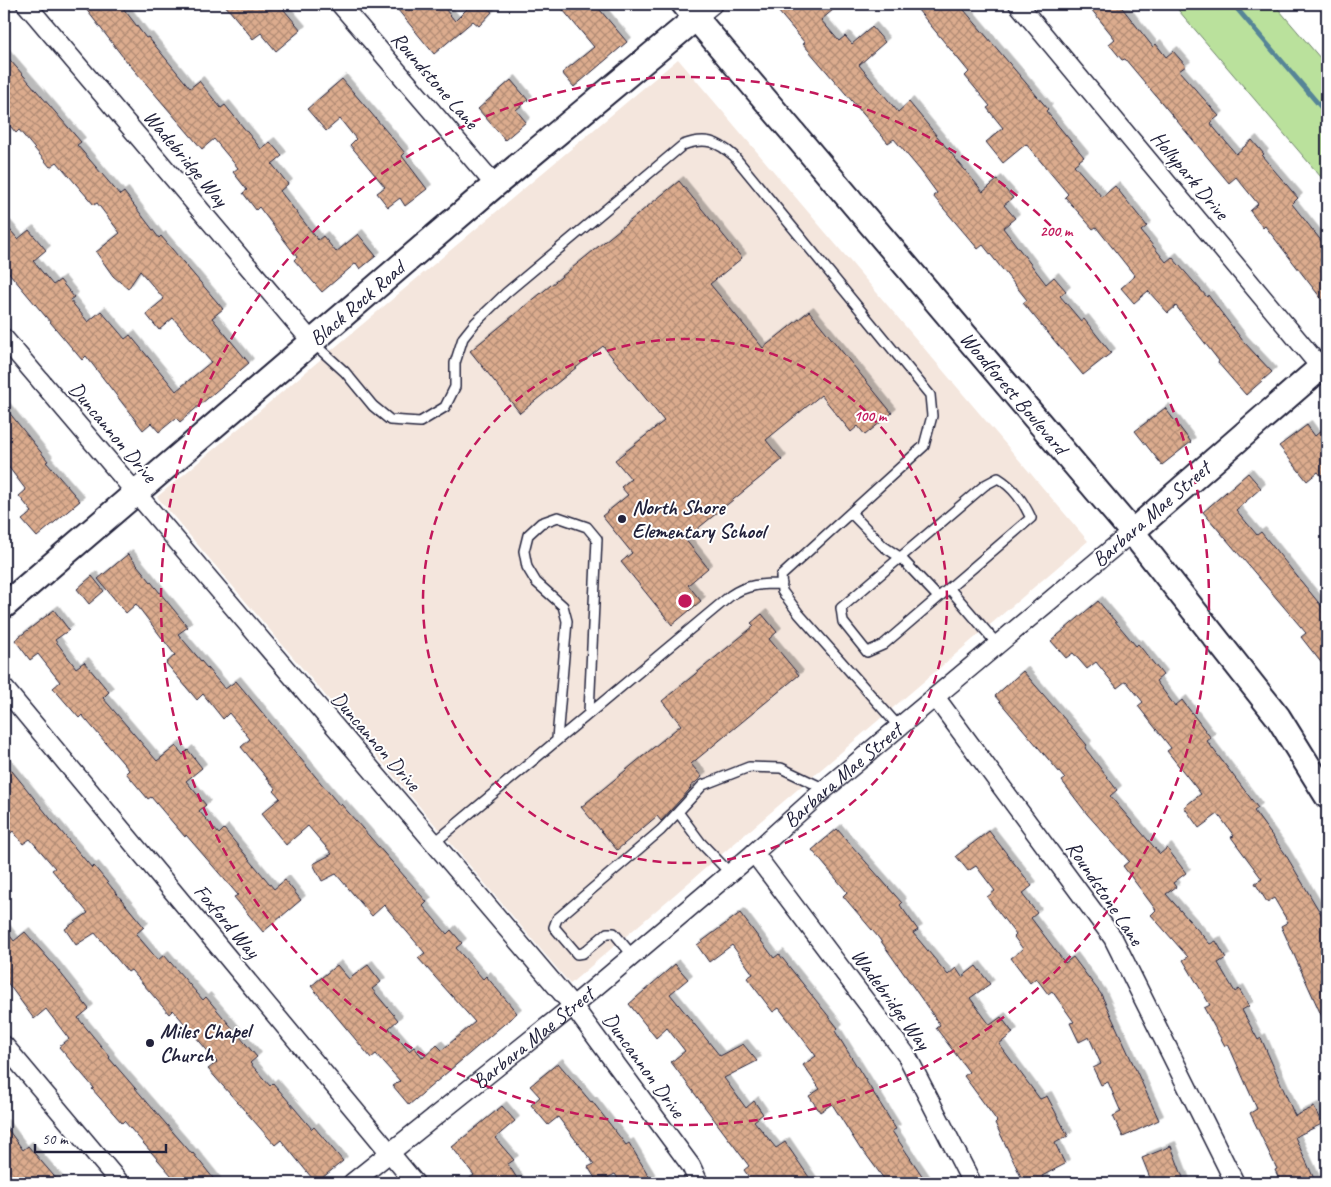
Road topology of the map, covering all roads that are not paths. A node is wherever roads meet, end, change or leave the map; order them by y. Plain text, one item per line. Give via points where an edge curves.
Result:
1 (26, 4) edge
2 (340, 4) edge
3 (1018, 4) edge
4 (697, 9) edge
5 (495, 185) junction
6 (4, 338) edge
7 (312, 342) junction
8 (1325, 368) edge
9 (135, 493) junction
10 (851, 512) junction
11 (1132, 532) junction
12 (901, 558) junction
13 (782, 584) junction
14 (950, 588) junction
15 (938, 597) junction
16 (4, 606) edge
17 (998, 645) junction
18 (4, 688) edge
19 (936, 698) junction
20 (589, 712) junction
21 (900, 728) junction
22 (558, 739) junction
23 (825, 790) junction
24 (1327, 796) edge
25 (678, 812) junction
26 (434, 843) junction
27 (754, 853) junction
28 (730, 874) junction
29 (633, 956) junction
30 (573, 1006) junction
31 (4, 1045) edge
32 (390, 1151) junction
33 (120, 1183) edge
34 (352, 1183) edge
35 (415, 1183) edge
36 (700, 1183) edge
37 (972, 1183) edge
38 (1235, 1183) edge

1 - 7 street, Wadebridge Way
2 - 5 street, Roundstone Lane
3 - 8 street, Hollypark Drive
4 - 5 street, Black Rock Road
4 - 11 street, Woodforest Boulevard
5 - 7 street, Black Rock Road
6 - 9 street, Duncannon Drive
7 - 9 street, Black Rock Road
7 - 10 lane via 390,420 420,422 445,406 455,387 455,363 463,338 506,293 683,145 693,141 719,143 734,156 930,396 932,416 924,446
8 - 11 street, Barbara Mae Street
9 - 16 street, Black Rock Road
9 - 26 street, Duncannon Drive
10 - 12 lane via 883,546
10 - 13 lane via 781,576
11 - 17 street, Barbara Mae Street
11 - 24 street, Woodforest Boulevard via 1278,717
12 - 14 lane via 985,485 998,478 1011,486 1031,518
12 - 15 lane
12 - 15 lane via 841,608 844,622 867,652 883,645
13 - 20 lane via 755,584 741,588
13 - 21 lane via 782,591 799,614
14 - 15 lane
14 - 17 lane
17 - 19 street, Barbara Mae Street
18 - 32 street, Foxford Way
19 - 21 street, Barbara Mae Street
19 - 38 street, Roundstone Lane via 1113,938
20 - 22 lane
20 - 22 lane via 597,539 587,527 558,517 540,523 528,535 524,551 527,567 536,582 563,606 567,620
21 - 23 street, Barbara Mae Street
22 - 26 lane
23 - 25 lane via 781,768 749,767 703,785
23 - 27 street, Barbara Mae Street
25 - 28 lane
25 - 29 lane via 557,920 554,927 577,954 583,953 607,933 614,933
26 - 30 street, Duncannon Drive
27 - 28 street, Barbara Mae Street
27 - 37 street, Wadebridge Way via 906,1056
28 - 29 street, Barbara Mae Street
29 - 30 street, Barbara Mae Street
30 - 32 street, Barbara Mae Street
30 - 36 street, Duncannon Drive
31 - 33 street
32 - 34 street, Barbara Mae Street
32 - 35 street, Foxford Way

